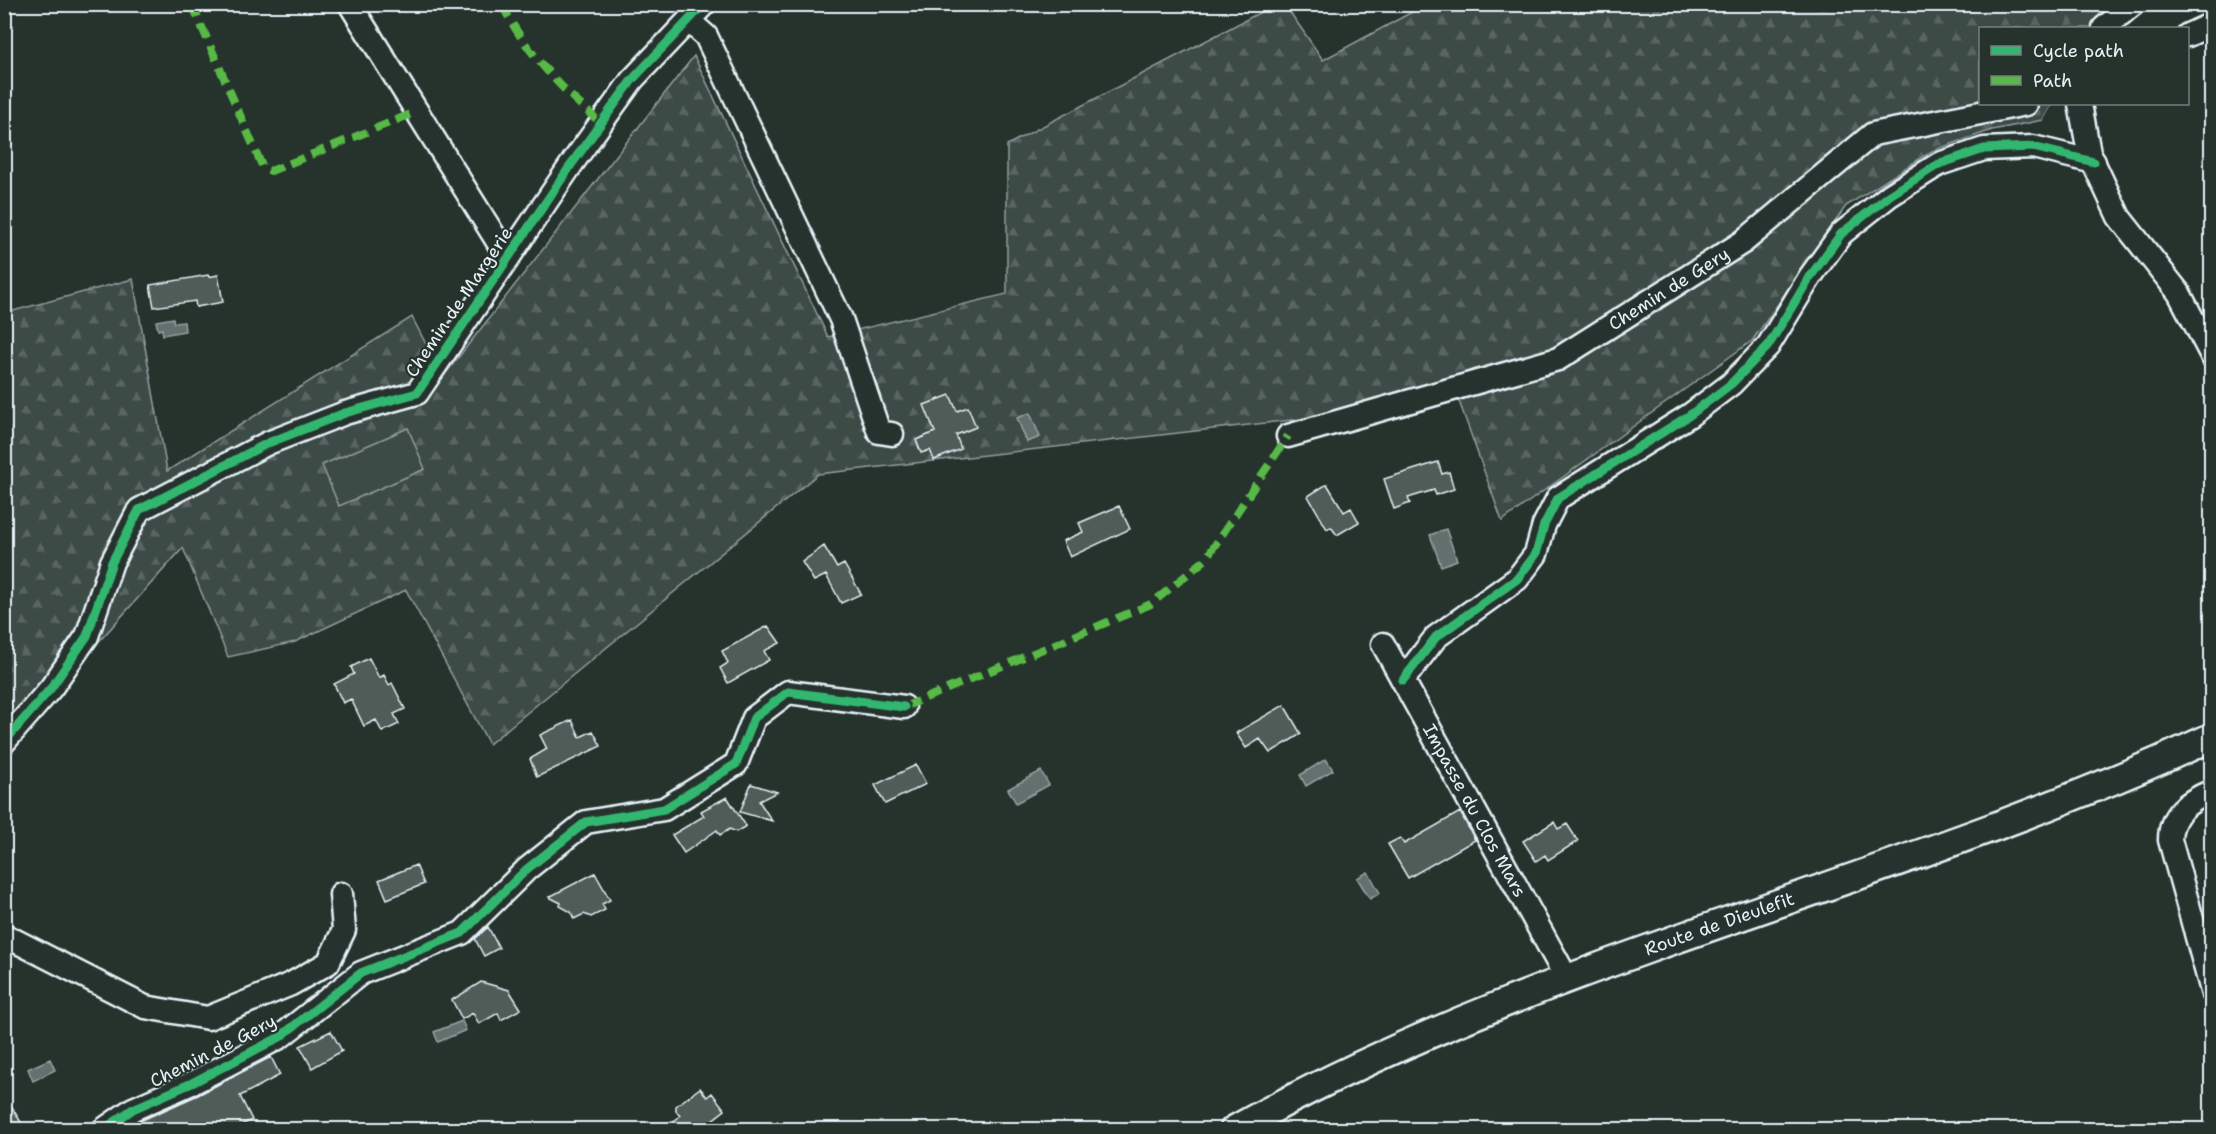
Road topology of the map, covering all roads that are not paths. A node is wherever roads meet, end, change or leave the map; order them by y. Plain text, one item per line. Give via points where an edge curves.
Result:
1 (350, 4) edge
2 (2133, 4) edge
3 (697, 13) edge
4 (2211, 24) edge
5 (2105, 27) edge
6 (2189, 34) edge
7 (2021, 105) edge
8 (2080, 105) edge
9 (2094, 162) junction
10 (508, 258) junction
11 (2211, 356) edge
12 (892, 434) dead end
13 (1287, 436) dead end
14 (1383, 644) dead end
15 (1403, 680) junction
16 (904, 708) dead end
17 (2211, 737) edge
18 (4, 742) edge
19 (2211, 791) edge
20 (341, 894) dead end
21 (4, 935) edge
22 (1567, 979) junction
23 (2211, 991) edge
24 (103, 1130) edge
25 (1234, 1130) edge

1 - 10 street
2 - 5 street
3 - 10 street, Chemin de Margerie via 632,80
3 - 12 street via 842,319 879,432
4 - 6 street
7 - 13 street, Chemin de Gery via 1873,134 1743,242 1557,359
8 - 9 street
9 - 11 street via 2120,217 2179,293
9 - 15 street via 2033,147 1984,150 1939,164 1890,195 1842,234 1768,346 1731,384 1690,415 1558,498 1544,525 1536,554 1517,579 1436,637
10 - 18 street, Chemin de Margerie via 417,393 345,413 268,443 139,510 112,562 87,636 51,688
14 - 15 street, Impasse du Clos Mars
15 - 22 street, Impasse du Clos Mars
16 - 24 street, Chemin de Gery via 788,692 754,718 736,764 664,809 586,822 527,869 462,933 360,973 280,1037 133,1109
17 - 22 main road, Route de Dieulefit via 2025,815
19 - 23 street via 2180,810 2173,821 2170,840
20 - 21 street via 344,930 328,963 291,984 208,1018 145,1007
22 - 25 main road, Route de Dieulefit via 1386,1053

